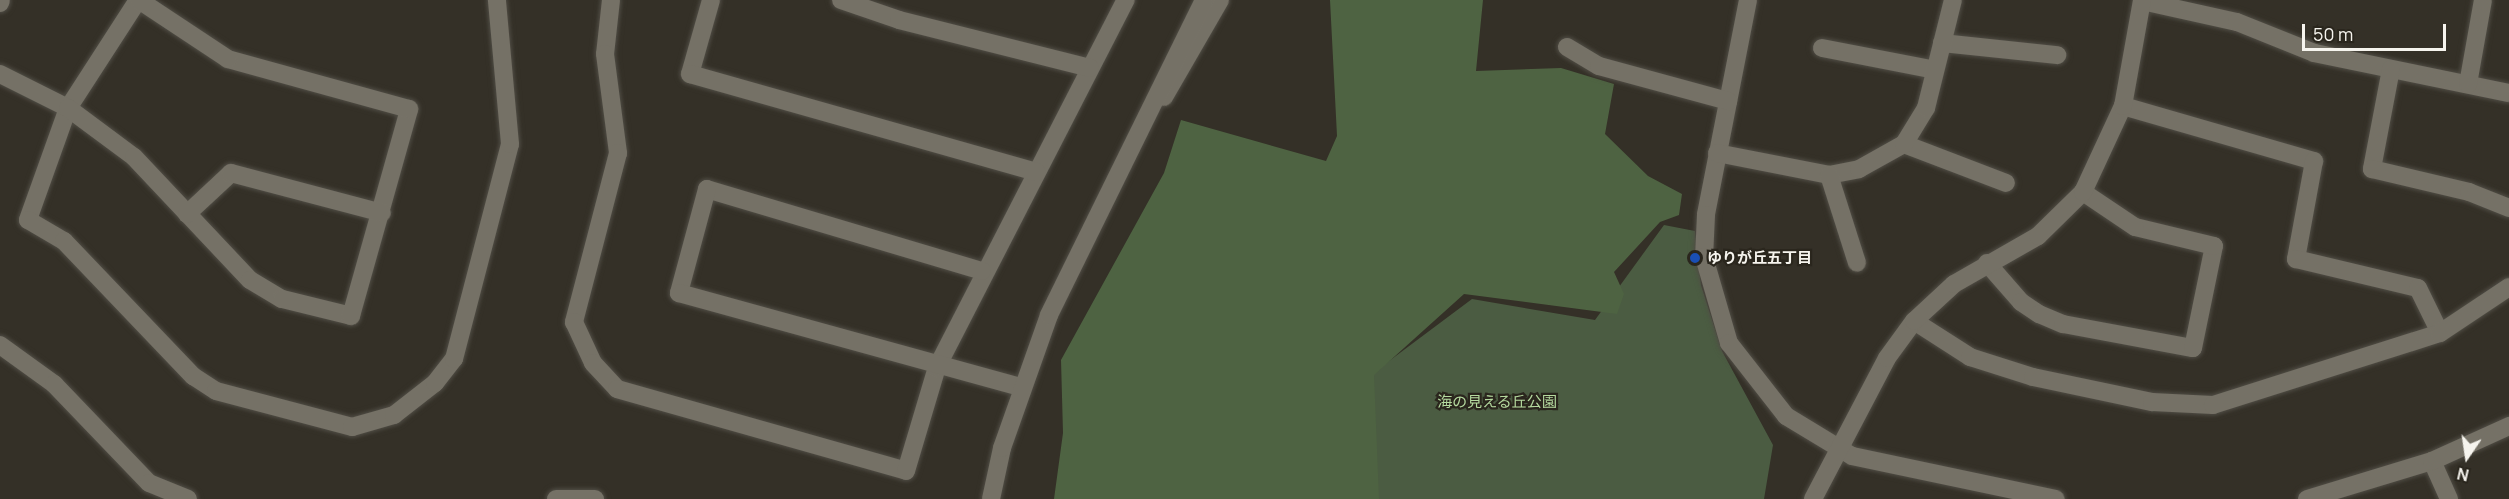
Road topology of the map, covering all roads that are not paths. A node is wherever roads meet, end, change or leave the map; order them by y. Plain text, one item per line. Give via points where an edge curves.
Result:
1 (138, 0) edge
2 (497, 0) edge
3 (610, 0) edge
4 (711, 0) edge
5 (841, 0) edge
6 (1126, 0) edge
7 (1204, 0) edge
8 (1220, 0) edge
9 (1748, 0) edge
10 (1953, 0) edge
11 (2483, 0) edge
12 (2142, 1) edge
13 (1942, 43) junction
14 (1567, 47) dead end
15 (1822, 48) dead end
16 (2057, 55) dead end
17 (1090, 68) junction
18 (2391, 69) junction
19 (1935, 70) junction
20 (0, 74) edge
21 (2468, 84) junction
22 (2509, 93) edge
23 (1728, 101) junction
24 (2123, 106) junction
25 (68, 108) junction
26 (1150, 118) junction
27 (1904, 144) junction
28 (1717, 153) junction
29 (1036, 172) junction
30 (1829, 175) junction
31 (2006, 183) dead end
32 (2083, 192) junction
33 (2509, 208) edge
34 (382, 213) junction
35 (187, 214) junction
36 (1857, 263) dead end
37 (1987, 263) junction
38 (982, 271) junction
39 (2509, 287) edge
40 (1914, 321) junction
41 (2440, 333) junction
42 (0, 345) edge
43 (937, 367) junction
44 (1021, 387) junction
45 (2509, 426) edge
46 (1840, 449) junction
47 (2432, 461) junction
48 (188, 499) edge
49 (556, 499) edge
50 (595, 499) edge
51 (991, 499) edge
52 (1813, 499) edge
53 (2056, 499) edge
54 (2307, 499) edge
55 (2449, 499) edge

1 - 25 street
1 - 34 street via 228,59 409,110
2 - 25 street via 510,144 454,359 435,383 394,415 351,428 216,391 193,376 64,241 28,220
3 - 43 street via 605,54 618,153 574,322 593,363 617,389 906,471
4 - 29 street via 690,74
5 - 17 street via 899,20
6 - 17 street
7 - 26 street via 1169,65
8 - 26 street
9 - 23 street
10 - 13 street
11 - 21 street
12 - 18 street via 2237,22 2314,53
12 - 24 street
13 - 16 street
13 - 19 street
14 - 23 street via 1599,66
15 - 19 street
17 - 29 street
18 - 21 street
18 - 33 street via 2372,169 2469,192
19 - 27 street via 1926,108
20 - 25 street
21 - 22 street
23 - 28 street
24 - 32 street
24 - 41 street via 2314,161 2296,258 2418,288
25 - 35 street via 134,157
26 - 44 street via 1049,315
27 - 30 street via 1859,169
27 - 31 street
28 - 30 street
28 - 46 street via 1704,257 1729,343 1786,416
29 - 38 street
30 - 36 street
32 - 37 street via 2038,236
32 - 37 street via 2136,227 2214,246 2193,348 2063,324 2021,302
34 - 35 street via 231,173
34 - 35 street via 351,316 282,299 250,280
37 - 40 street
38 - 43 street
38 - 43 street via 707,189 679,293
39 - 41 street
40 - 41 street via 1970,357 2033,377 2152,402 2212,405
40 - 46 street via 1887,358
42 - 48 street via 54,384 149,483
43 - 44 street
44 - 51 street
45 - 47 street
46 - 52 street
46 - 53 street via 1852,456
47 - 54 street
47 - 55 street
49 - 50 street

